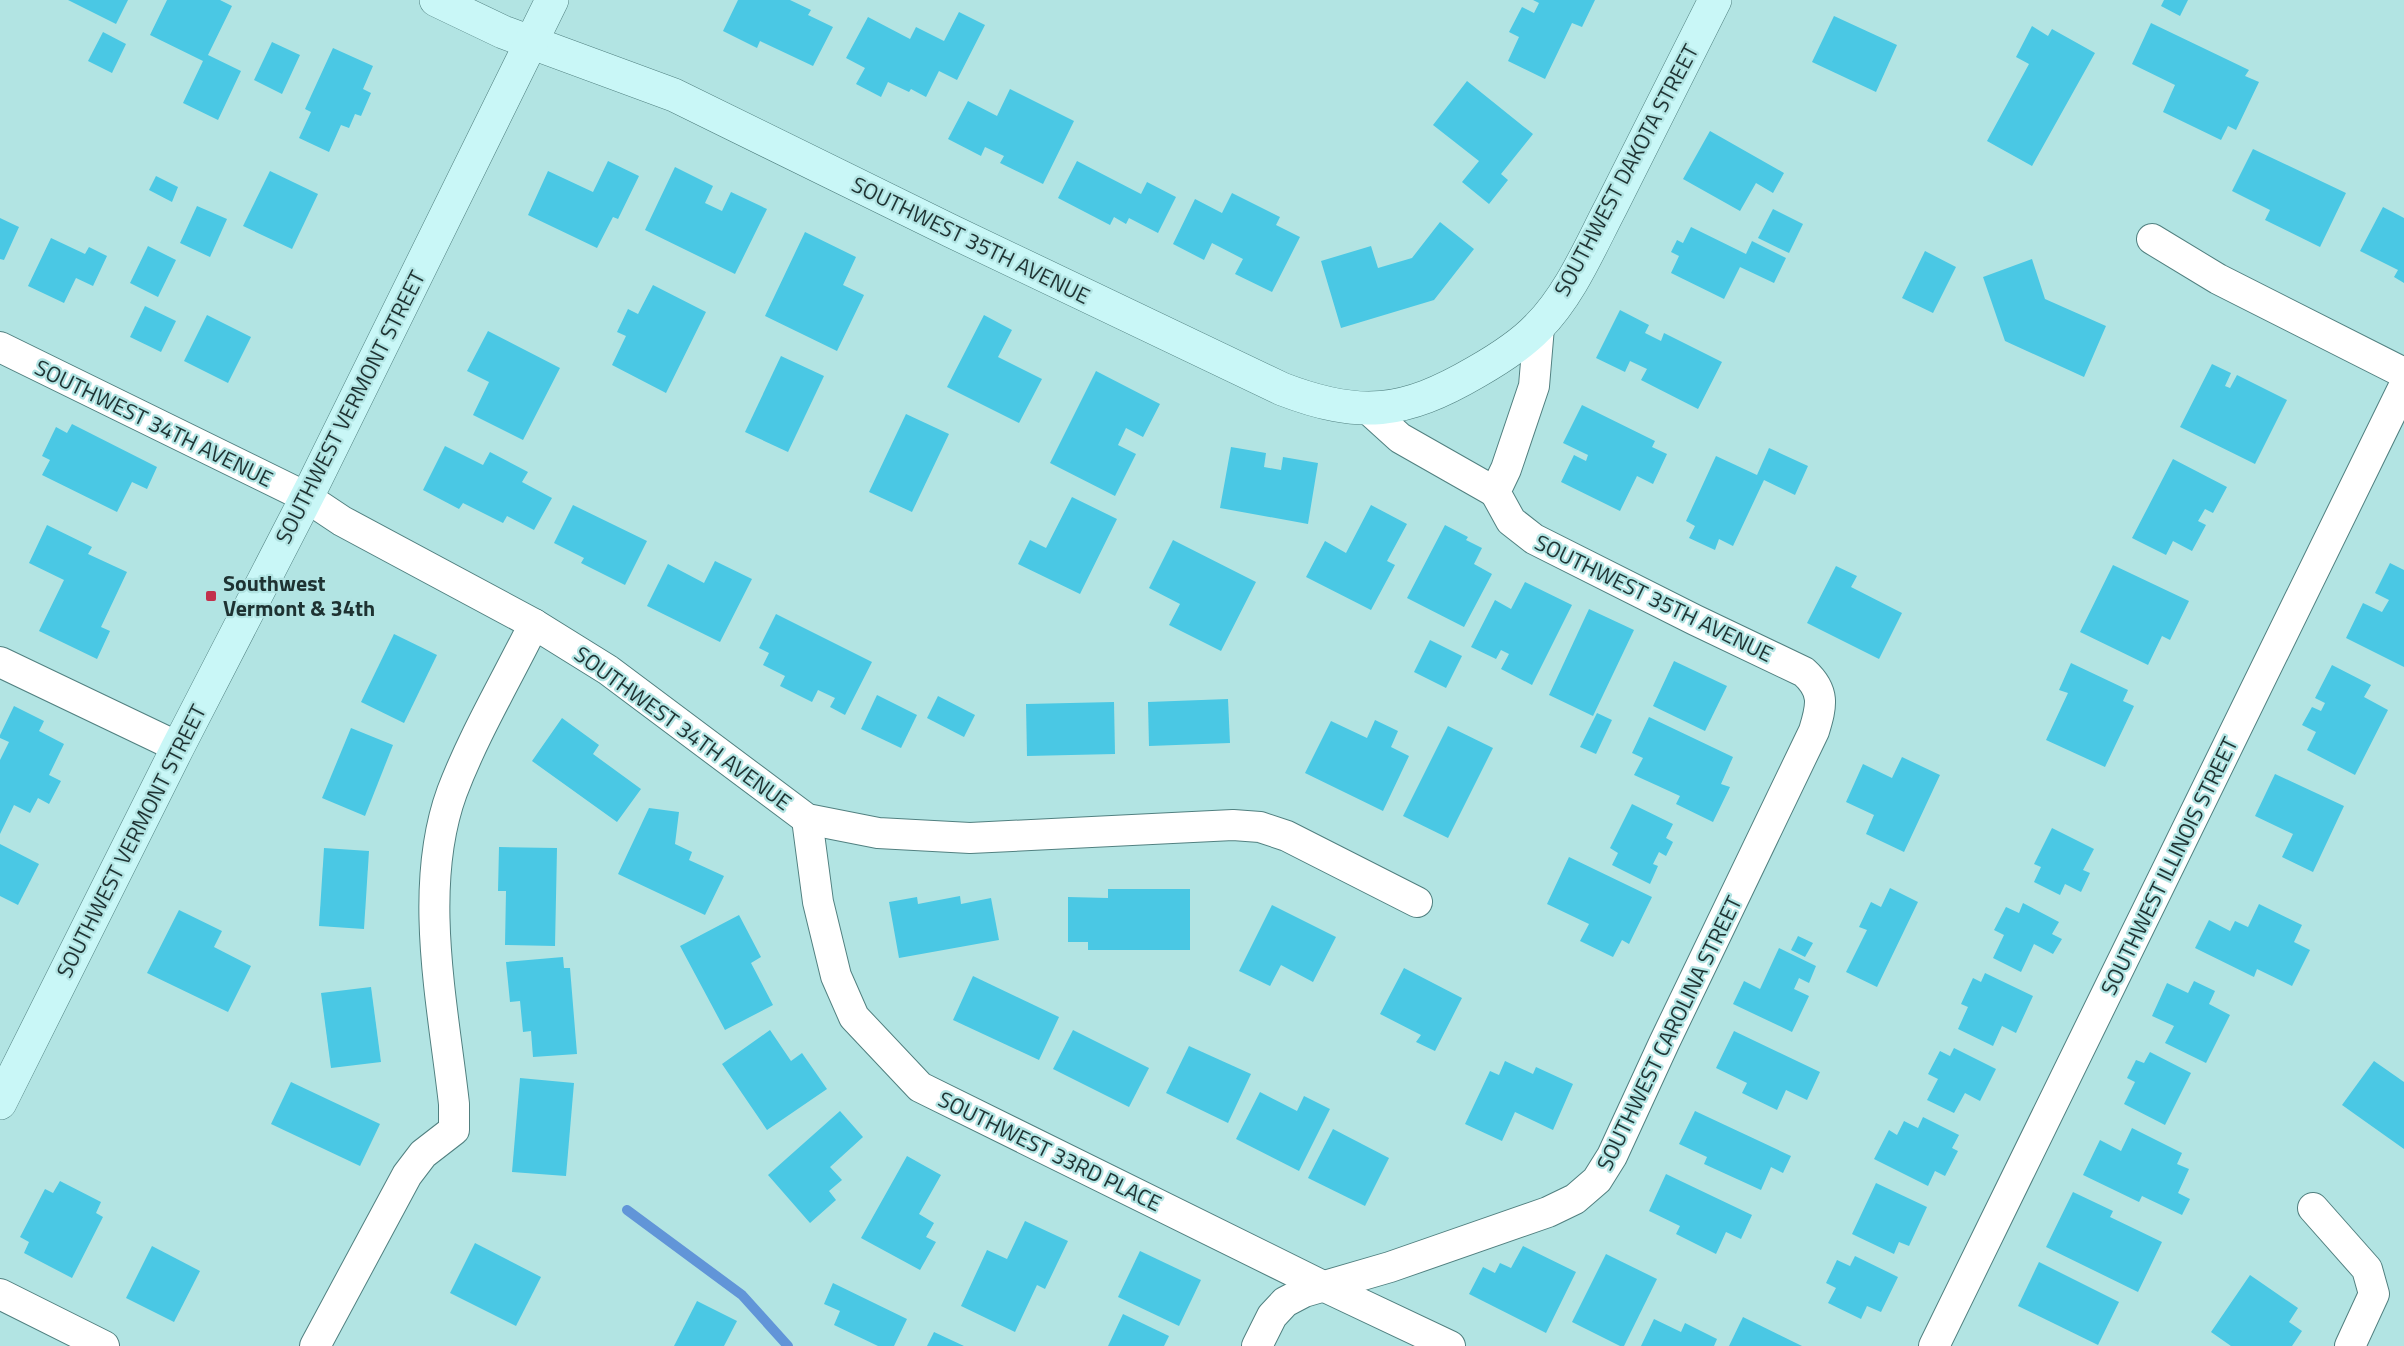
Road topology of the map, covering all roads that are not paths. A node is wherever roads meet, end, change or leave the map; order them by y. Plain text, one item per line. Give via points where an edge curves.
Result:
1 (436, 0) edge
2 (552, 0) edge
3 (1715, 0) edge
4 (531, 42) junction
5 (2152, 239) dead end
6 (1539, 327) junction
7 (0, 347) edge
8 (2404, 373) edge
9 (2404, 386) edge
10 (1368, 409) junction
11 (1495, 492) junction
12 (306, 497) junction
13 (534, 624) junction
14 (0, 662) edge
15 (1820, 695) joint
16 (178, 747) junction
17 (807, 819) junction
18 (1417, 902) dead end
19 (0, 1103) edge
20 (2313, 1208) dead end
21 (1323, 1286) junction
22 (0, 1294) edge
23 (104, 1346) edge
24 (315, 1346) edge
25 (1257, 1346) edge
26 (1450, 1346) edge
27 (1934, 1346) edge
28 (2350, 1346) edge

1 - 4 street, SOUTHWEST 35TH AVENUE
2 - 4 street, SOUTHWEST VERMONT STREET
3 - 6 street, SOUTHWEST DAKOTA STREET via 1594,239 1564,293
4 - 10 street, SOUTHWEST 35TH AVENUE via 674,95 1282,389 1311,400
4 - 12 street, SOUTHWEST VERMONT STREET
5 - 8 street via 2218,279
6 - 10 street, SOUTHWEST DAKOTA STREET via 1489,364 1427,397 1400,406
6 - 11 street via 1534,386
7 - 12 street, SOUTHWEST 34TH AVENUE
9 - 27 street, SOUTHWEST ILLINOIS STREET
10 - 11 street via 1400,438
11 - 15 street, SOUTHWEST 35TH AVENUE via 1511,521 1534,539 1804,672 1815,682
12 - 13 street, SOUTHWEST 34TH AVENUE via 342,521
12 - 16 street, SOUTHWEST VERMONT STREET
13 - 17 street, SOUTHWEST 34TH AVENUE via 608,670
13 - 24 street via 471,749 452,794 439,845 436,946 454,1130 423,1154 407,1175
14 - 16 street
15 - 21 street, SOUTHWEST CAROLINA STREET via 1821,710 1814,731 1598,1180 1575,1199 1548,1212
16 - 19 street, SOUTHWEST VERMONT STREET
17 - 18 street, SOUTHWEST 34TH AVENUE via 878,833 970,838 1233,825 1260,827 1287,836
17 - 21 street, SOUTHWEST 33RD PLACE via 818,902 836,976 854,1017 920,1087
20 - 28 street via 2367,1269 2374,1294
21 - 25 street, SOUTHWEST CAROLINA STREET via 1285,1302 1272,1316
21 - 26 street, SOUTHWEST 33RD PLACE
22 - 23 street

